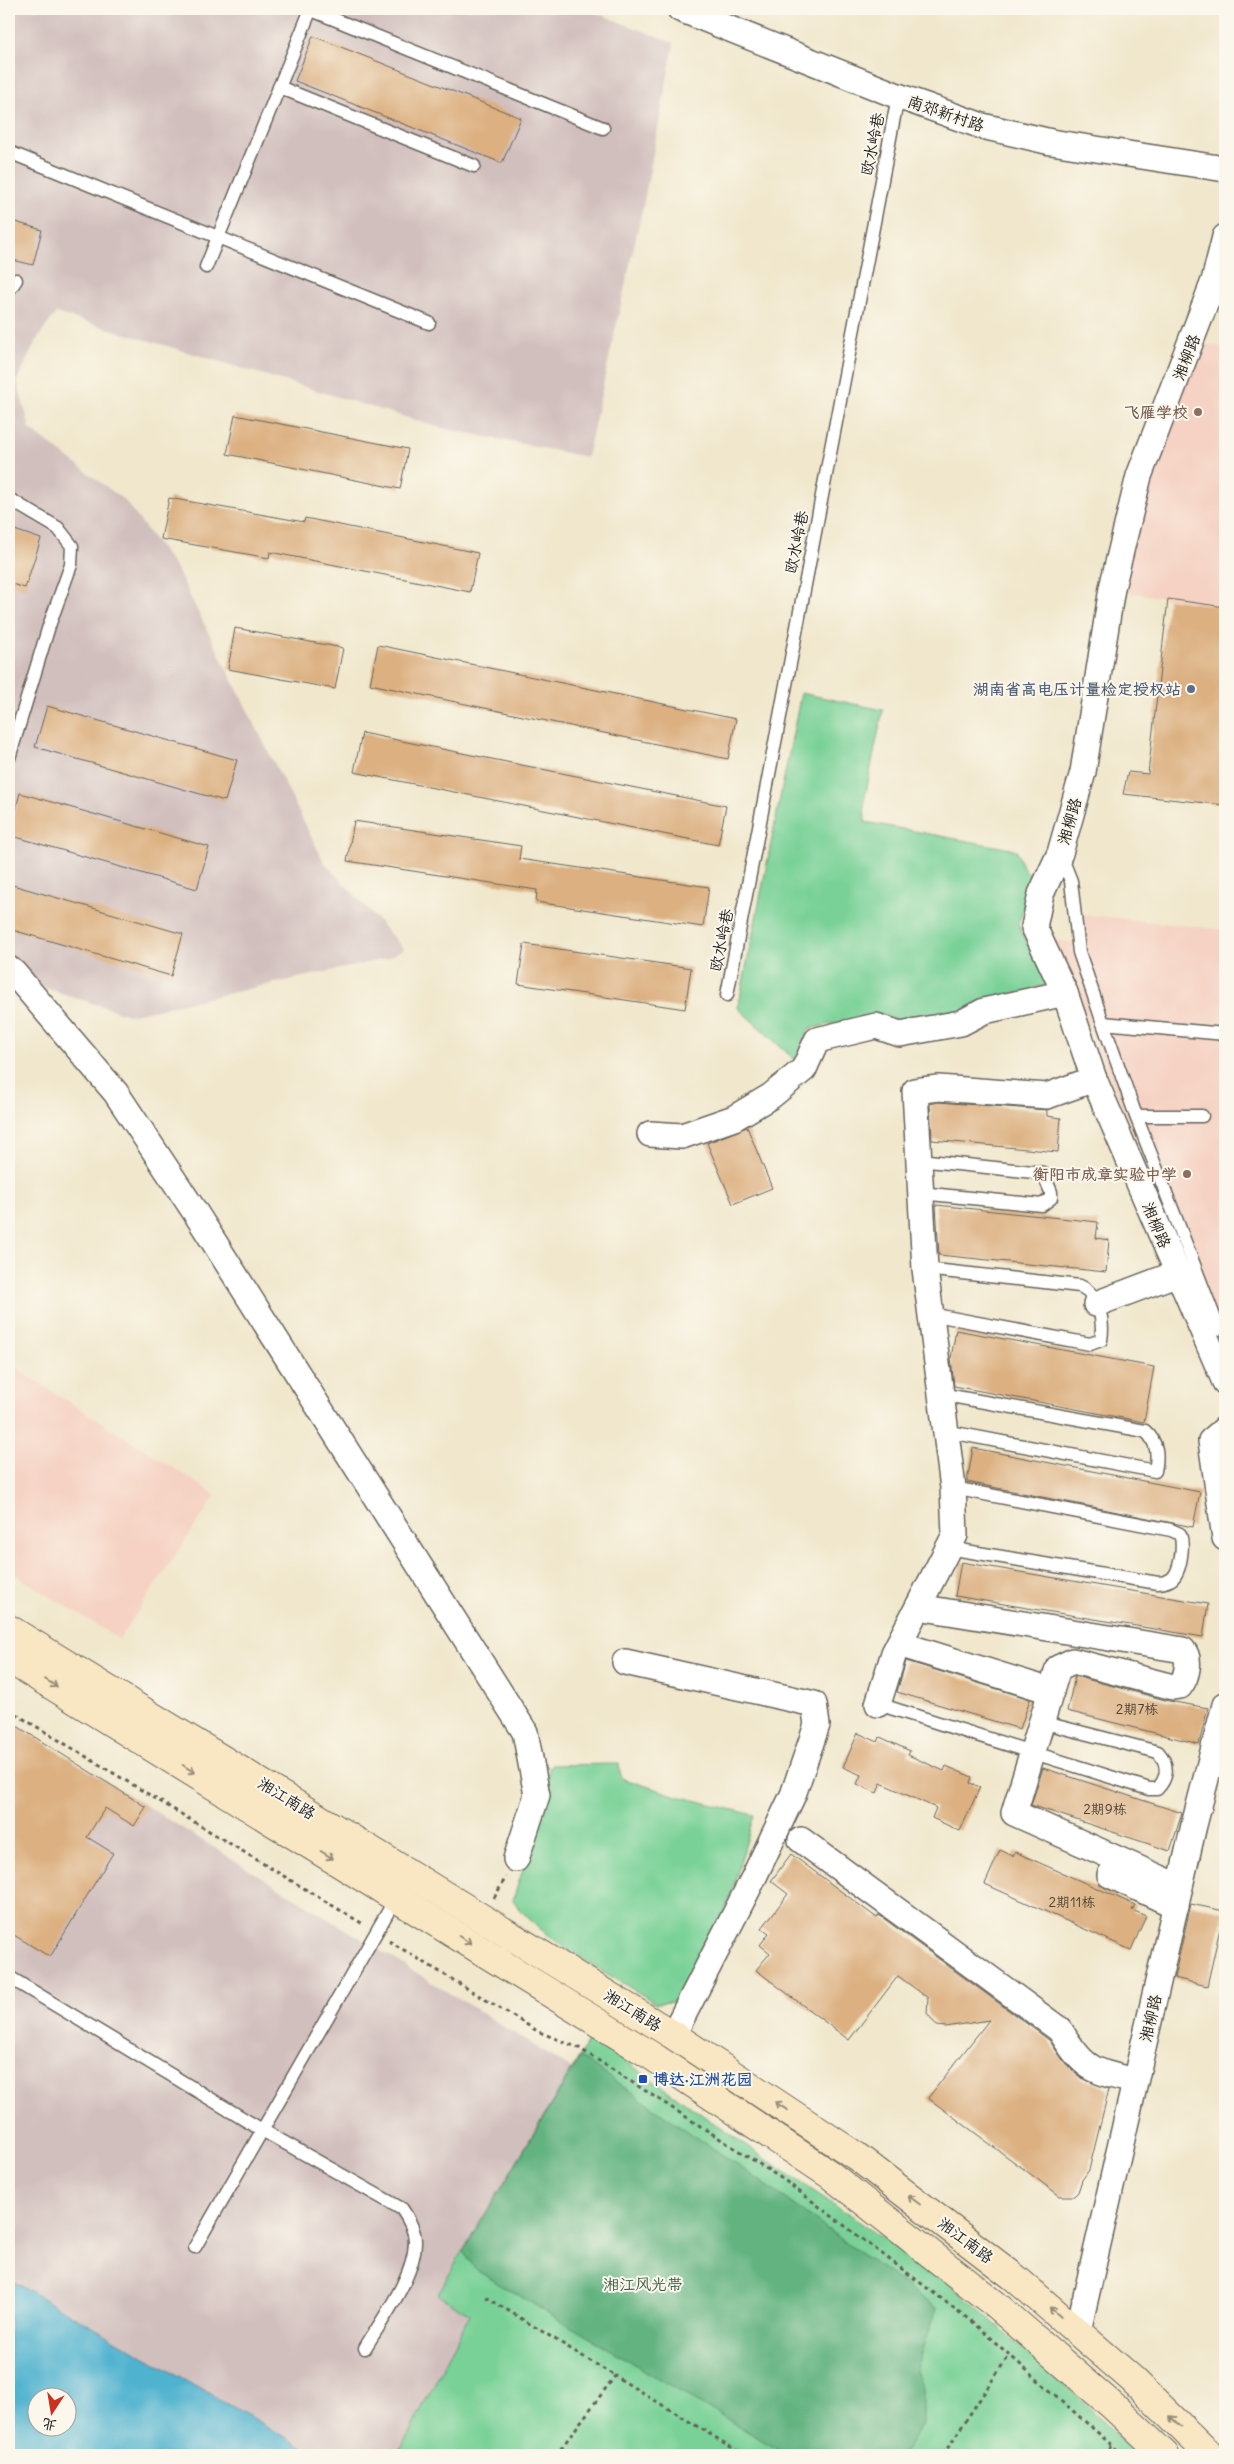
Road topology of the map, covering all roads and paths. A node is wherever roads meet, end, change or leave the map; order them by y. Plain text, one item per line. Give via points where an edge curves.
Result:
1 (310, 9) edge
2 (680, 9) edge
3 (279, 87) junction
4 (898, 96) junction
5 (603, 128) dead end
6 (9, 152) edge
7 (474, 166) dead end
8 (1225, 169) edge
9 (1225, 237) edge
10 (218, 238) junction
11 (206, 267) dead end
12 (429, 323) dead end
13 (9, 499) edge
14 (9, 757) edge
15 (1060, 853) junction
16 (9, 970) edge
17 (1065, 993) junction
18 (727, 995) dead end
19 (1103, 1023) junction
20 (1225, 1034) edge
21 (1094, 1079) junction
22 (1136, 1116) junction
23 (1202, 1116) dead end
24 (650, 1134) dead end
25 (918, 1160) junction
26 (920, 1193) junction
27 (925, 1269) junction
28 (1178, 1272) junction
29 (1096, 1304) junction
30 (930, 1314) junction
31 (1219, 1329) dead end
32 (1225, 1382) edge
33 (940, 1394) junction
34 (1225, 1429) edge
35 (945, 1431) junction
36 (953, 1488) junction
37 (1225, 1538) edge
38 (948, 1548) junction
39 (918, 1607) junction
40 (9, 1629) edge
41 (899, 1644) junction
42 (9, 1659) edge
43 (625, 1662) dead end
44 (1051, 1691) junction
45 (878, 1704) joint
46 (1225, 1705) edge
47 (9, 1710) edge
48 (1042, 1722) junction
49 (1032, 1752) junction
50 (801, 1840) dead end
51 (516, 1859) dead end
52 (1178, 1896) junction
53 (396, 1898) junction
54 (376, 1932) junction
55 (9, 1976) edge
56 (673, 2035) junction
57 (1135, 2081) junction
58 (262, 2130) junction
59 (195, 2246) dead end
60 (486, 2297) dead end
61 (1078, 2331) junction
62 (365, 2348) dead end
63 (1009, 2355) junction
64 (615, 2376) junction
65 (1112, 2445) junction
66 (558, 2451) junction
67 (556, 2455) edge
68 (565, 2455) edge
69 (744, 2455) edge
70 (943, 2455) edge
71 (1105, 2455) edge
72 (1123, 2455) edge
73 (1165, 2455) edge
74 (1210, 2455) edge

1 - 3 lane
1 - 5 lane
2 - 4 street, 南郊新村路
3 - 7 lane
3 - 10 lane
4 - 8 street, 南郊新村路 via 990,128 1051,142
4 - 18 lane, 欧水岭巷
6 - 10 lane
9 - 15 street, 湘柳路 via 1202,314 1139,476 1112,588 1083,772
10 - 11 lane
10 - 12 lane
13 - 14 lane via 58,528 72,546 71,565
15 - 17 street, 湘柳路 via 1041,894 1034,926
15 - 19 lane via 1071,881 1079,952
16 - 51 street via 116,1093 525,1732 537,1795
17 - 21 street, 湘柳路
17 - 24 street via 984,1011 961,1022 900,1034 876,1026 817,1040 804,1069 772,1096 734,1118 682,1136
19 - 20 lane
19 - 22 lane
21 - 25 street via 1047,1096 938,1088 914,1091
21 - 28 street, 湘柳路
22 - 23 lane
22 - 31 lane
25 - 26 street
25 - 26 lane via 1043,1173 1051,1198 1042,1205
26 - 27 street
27 - 29 lane via 1080,1286
27 - 30 street
28 - 29 street
28 - 32 street, 湘柳路
29 - 30 lane via 1103,1327 1100,1340 1090,1344
30 - 33 street
33 - 35 street
33 - 35 lane via 1145,1431 1150,1435 1157,1458 1155,1471
34 - 37 street via 1211,1441
35 - 36 street
36 - 38 street via 955,1534
36 - 38 lane via 1171,1530 1180,1534 1182,1541 1175,1576 1158,1584
38 - 39 street
39 - 41 street
39 - 44 street via 1183,1650 1187,1655 1184,1681 1180,1686 1173,1687 1073,1661 1058,1668
40 - 56 main road, 湘江南路
41 - 44 street
41 - 45 street
42 -> 53 main road, 湘江南路
43 - 56 street via 814,1704 817,1725 792,1795 753,1880
44 - 48 street
45 - 49 lane
46 - 52 street, 湘柳路
47 - 54 path
48 - 49 street
48 - 49 lane via 1158,1752 1164,1758 1164,1782 1157,1789 1149,1789
49 - 52 street via 1014,1813 1126,1876
50 - 57 street via 1060,2030 1074,2055 1097,2072
52 - 57 street, 湘柳路
53 - 54 lane
53 -> 73 main road, 湘江南路 via 652,2056 829,2174 996,2305 1116,2408
54 - 58 lane
54 - 63 path via 540,2032 579,2048 784,2180 971,2321
55 - 58 lane
61 -> 56 main road, 湘江南路 via 1014,2276 856,2156
57 - 61 street, 湘柳路
58 - 59 lane
58 - 62 lane via 402,2209 410,2220 416,2239 413,2261
60 - 64 path
74 -> 61 main road, 湘江南路
63 - 65 path
63 - 70 path
64 - 66 path
64 - 69 path
65 - 71 path
65 - 72 path
66 - 67 path
66 - 68 path

